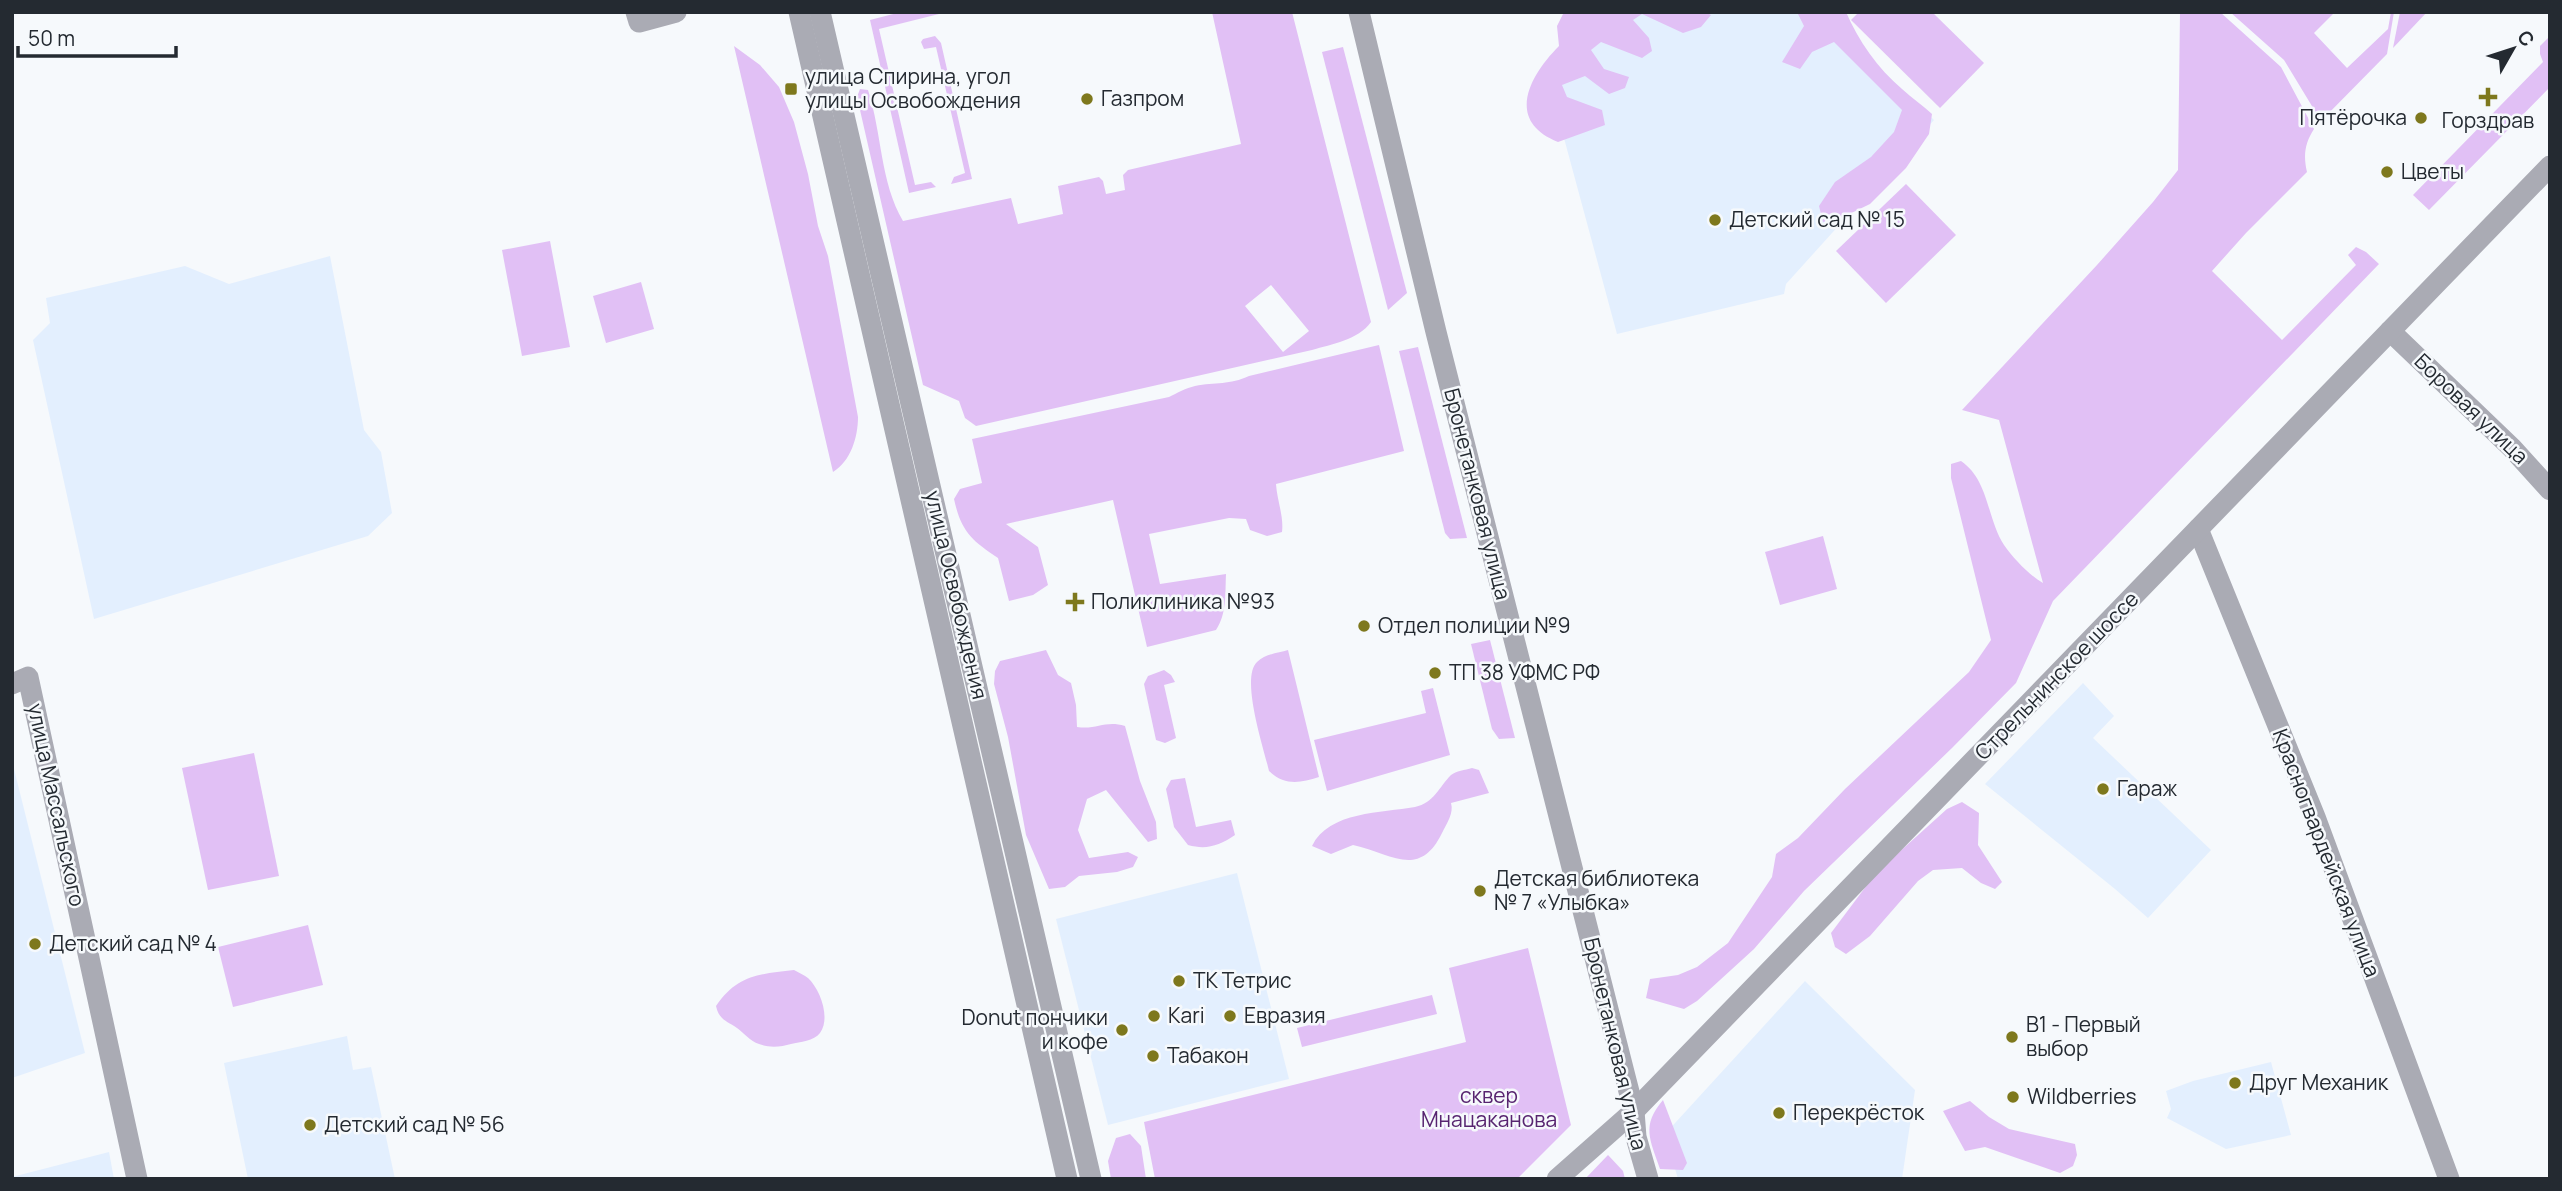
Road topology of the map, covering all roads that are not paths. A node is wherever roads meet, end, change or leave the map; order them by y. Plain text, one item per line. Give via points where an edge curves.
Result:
1 (676, 12) edge
2 (799, 12) edge
3 (820, 12) edge
4 (1359, 12) edge
5 (638, 17) edge
6 (2550, 166) edge
7 (2390, 331) junction
8 (2550, 490) edge
9 (2198, 529) junction
10 (20, 680) edge
11 (1634, 1111) junction
12 (137, 1179) edge
13 (1067, 1179) edge
14 (1091, 1179) edge
15 (1557, 1179) edge
16 (1648, 1179) edge
17 (2449, 1179) edge

1 - 5 street
2 - 13 street, улица Освобождения
3 - 14 street, улица Освобождения
4 - 11 street, Бронетанковая улица
6 - 7 street, Стрельнинское шоссе
7 - 8 street, Боровая улица
7 - 9 street, Стрельнинское шоссе
9 - 11 street, Стрельнинское шоссе
9 - 17 street, Красногвардейская улица via 2315,817
10 - 12 street, улица Массальского
11 - 15 street, Стрельнинское шоссе
11 - 16 street, Бронетанковая улица

